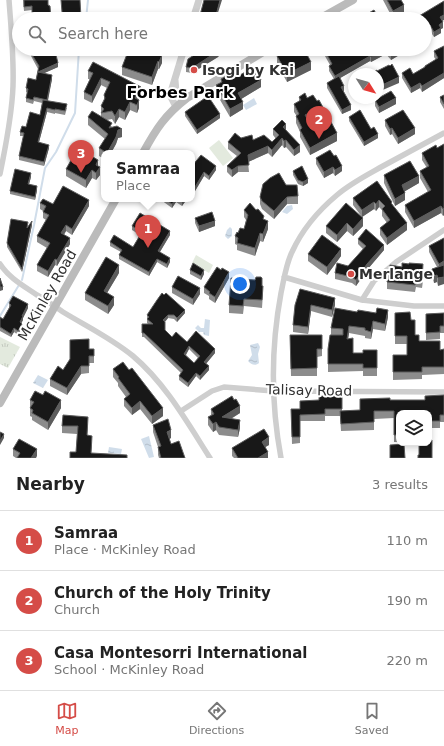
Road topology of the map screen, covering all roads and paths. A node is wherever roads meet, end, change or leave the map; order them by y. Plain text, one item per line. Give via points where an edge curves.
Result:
1 (9, 0) edge
2 (199, 0) edge
3 (353, 0) edge
4 (195, 12) edge
5 (332, 12) edge
6 (12, 35) edge
7 (12, 56) edge
8 (182, 56) edge
9 (256, 56) edge
10 (175, 80) junction
11 (187, 98) junction
12 (176, 107) junction
13 (444, 133) edge
14 (144, 150) edge
15 (0, 174) edge
16 (114, 202) edge
17 (444, 230) edge
18 (0, 264) edge
19 (284, 277) junction
20 (362, 300) junction
21 (55, 306) junction
22 (444, 306) edge
23 (274, 390) junction
24 (444, 392) edge
25 (0, 403) edge
26 (181, 411) junction
27 (210, 458) edge
28 (281, 458) edge

1 - 6 street
2 - 4 street
3 - 5 main road
7 - 15 street via 13,86 9,126
8 - 10 street
9 - 11 main road
10 - 11 street via 176,92 179,96
10 - 12 street via 170,95
11 - 12 main road
12 - 14 main road via 158,126
13 - 19 street via 353,183 338,194 305,229 292,252
16 - 21 main road, McKinley Road
17 - 20 street via 396,262 374,281
18 - 21 street via 16,281
19 - 20 street
19 - 23 street via 276,322
20 - 22 street via 414,306
21 - 25 main road, McKinley Road
21 - 26 street via 133,356
23 - 24 street, Talisay Road
23 - 26 street, Talisay Road via 224,387 212,391
23 - 28 street via 276,432
26 - 27 street

